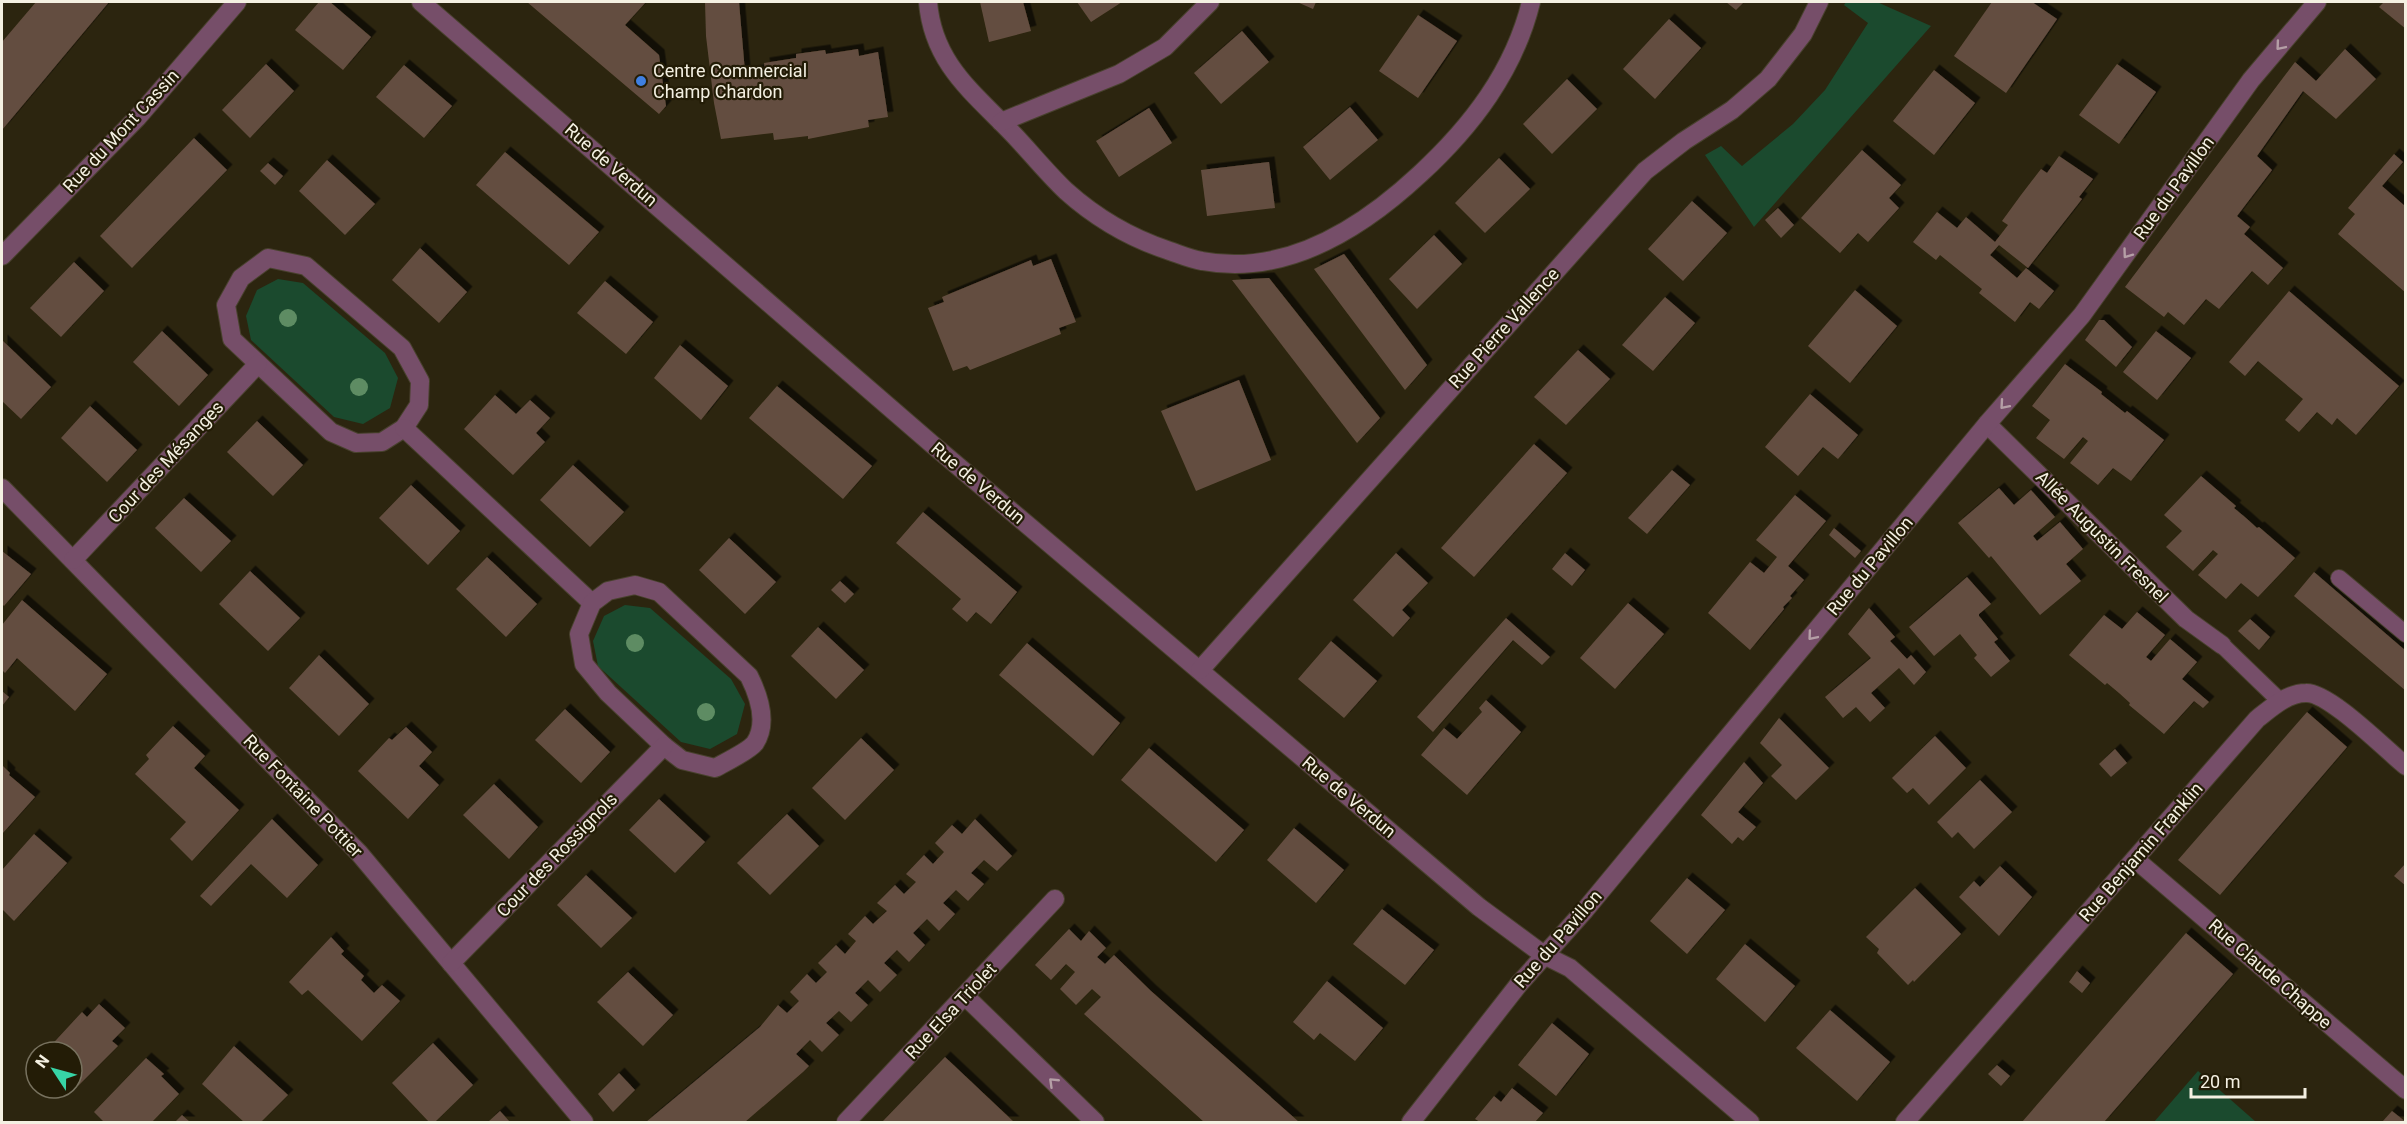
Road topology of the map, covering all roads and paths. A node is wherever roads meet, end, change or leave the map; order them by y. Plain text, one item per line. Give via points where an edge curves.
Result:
1 (237, 2) edge
2 (421, 2) edge
3 (928, 2) edge
4 (1210, 2) edge
5 (1531, 2) edge
6 (1818, 2) edge
7 (2317, 2) edge
8 (1001, 122) junction
9 (2, 256) edge
10 (258, 364) junction
11 (1987, 424) junction
12 (404, 428) junction
13 (2, 488) edge
14 (73, 560) junction
15 (2339, 578) dead end
16 (592, 603) junction
17 (2406, 634) edge
18 (2222, 645) joint
19 (1200, 670) junction
20 (2280, 700) junction
21 (664, 746) junction
22 (2406, 766) edge
23 (2135, 859) junction
24 (1055, 899) dead end
25 (1544, 955) junction
26 (451, 963) junction
27 (965, 996) junction
28 (2406, 1090) edge
29 (584, 1122) edge
30 (846, 1122) edge
31 (1095, 1122) edge
32 (1411, 1122) edge
33 (1750, 1122) edge
34 (1905, 1122) edge

1 - 9 street, Rue du Mont Cassin via 137,118
2 - 19 street, Rue de Verdun via 933,445
3 - 8 street via 942,54 958,79
4 - 8 street via 1165,47 1119,74
5 - 8 street via 1511,59 1462,133 1398,195 1363,221 1322,245 1283,259 1242,265 1201,261 1148,244 1066,191
6 - 19 street, Rue Pierre Vallence via 1803,34 1768,79 1732,110 1645,171
7 -> 11 street, Rue du Pavillon via 2251,80 2082,315
10 - 12 street via 331,432 356,443 382,442
10 - 12 street via 232,339 226,305 242,278 268,258 306,266 402,348 420,381 419,405
10 - 14 street, Cour des Mésanges
11 - 18 street, Allée Augustin Fresnel via 2186,619
11 -> 25 street, Rue du Pavillon
12 - 16 street
13 - 14 street, Rue Fontaine Pottier
14 - 26 street, Rue Fontaine Pottier via 359,853
15 - 17 lane
16 - 21 street via 579,634 584,664 608,693
16 - 21 street via 608,591 635,585 659,592 749,676 758,694 762,722 754,744 715,768 682,760
18 - 20 lane
19 - 25 street, Rue de Verdun via 1479,907
20 - 22 street, Rue Benjamin Franklin via 2306,693 2330,701
20 - 23 street, Rue Benjamin Franklin via 2257,719
21 - 26 street, Cour des Rossignols
23 - 28 street, Rue Claude Chappe
23 - 34 street, Rue Benjamin Franklin
24 - 27 street, Rue Elsa Triolet
25 - 32 street, Rue du Pavillon
25 - 33 street, Rue de Verdun via 1570,968
26 - 29 street, Rue Fontaine Pottier
27 - 30 street, Rue Elsa Triolet
31 -> 27 street

